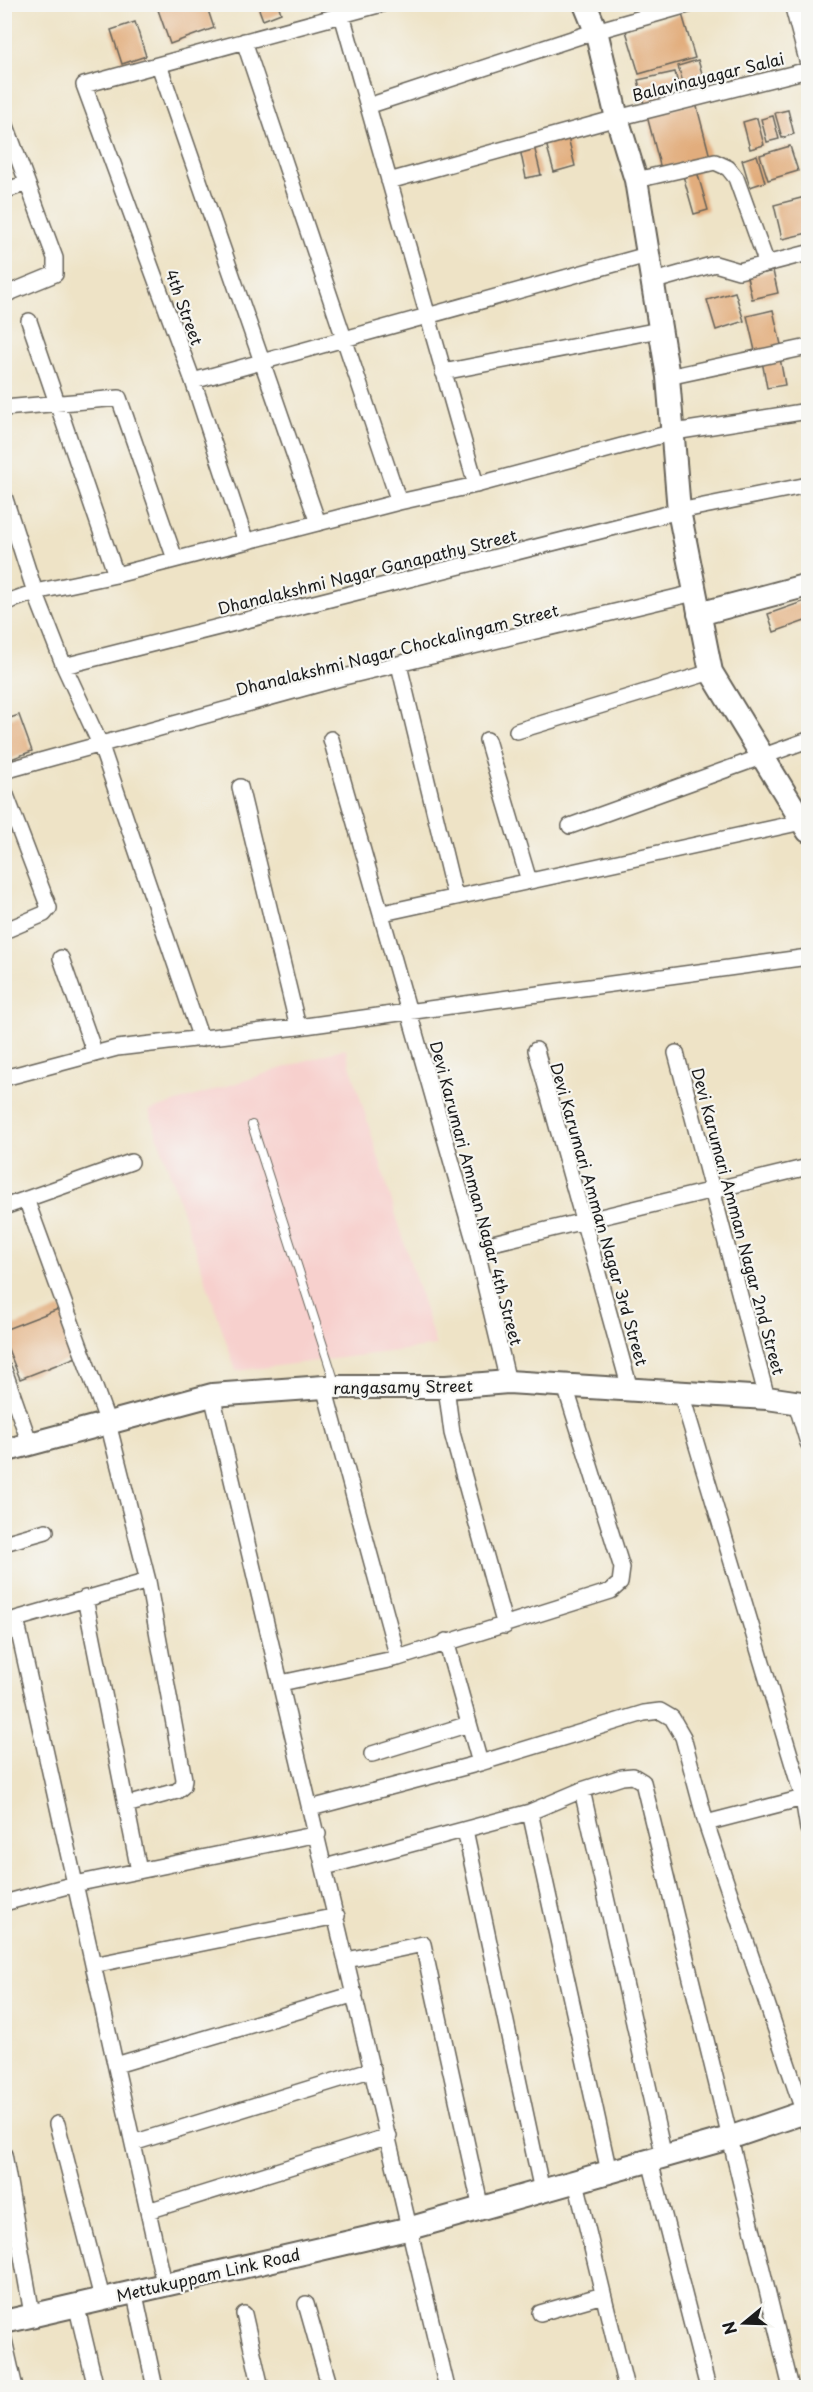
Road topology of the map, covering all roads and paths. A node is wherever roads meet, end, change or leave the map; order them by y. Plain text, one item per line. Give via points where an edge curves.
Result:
1 (382, 4) edge
2 (585, 4) edge
3 (691, 4) edge
4 (792, 4) edge
5 (334, 12) edge
6 (596, 31) junction
7 (244, 41) junction
8 (808, 64) edge
9 (159, 65) junction
10 (808, 70) edge
11 (368, 106) junction
12 (617, 118) junction
13 (4, 120) edge
14 (636, 180) junction
15 (389, 181) junction
16 (27, 183) junction
17 (4, 191) edge
18 (808, 253) edge
19 (646, 255) junction
20 (767, 264) junction
21 (651, 282) junction
22 (4, 295) edge
23 (428, 316) junction
24 (29, 321) dead end
25 (659, 330) junction
26 (345, 338) junction
27 (808, 347) edge
28 (263, 361) junction
29 (443, 372) junction
30 (668, 377) junction
31 (193, 381) junction
32 (57, 403) junction
33 (4, 408) edge
34 (808, 411) edge
35 (674, 432) junction
36 (476, 485) junction
37 (808, 485) edge
38 (4, 496) edge
39 (399, 502) junction
40 (679, 511) junction
41 (318, 523) junction
42 (246, 542) junction
43 (176, 558) junction
44 (116, 575) junction
45 (808, 585) edge
46 (35, 592) junction
47 (4, 603) edge
48 (697, 604) junction
49 (399, 665) junction
50 (64, 666) junction
51 (711, 672) junction
52 (516, 730) dead end
53 (331, 739) dead end
54 (487, 740) dead end
55 (808, 740) edge
56 (101, 746) junction
57 (761, 757) junction
58 (4, 771) edge
59 (240, 787) dead end
60 (4, 790) edge
61 (570, 826) dead end
62 (805, 826) edge
63 (529, 881) junction
64 (455, 897) junction
65 (383, 913) junction
66 (4, 931) edge
67 (808, 957) edge
68 (62, 958) dead end
69 (409, 1013) junction
70 (298, 1028) junction
71 (201, 1039) junction
72 (536, 1050) dead end
73 (676, 1053) dead end
74 (95, 1054) junction
75 (4, 1078) edge
76 (252, 1125) dead end
77 (132, 1162) dead end
78 (808, 1167) edge
79 (712, 1192) junction
80 (26, 1199) junction
81 (4, 1207) edge
82 (582, 1220) junction
83 (476, 1247) junction
84 (4, 1370) edge
85 (508, 1382) junction
86 (565, 1386) junction
87 (446, 1387) junction
88 (330, 1388) junction
89 (630, 1389) junction
90 (681, 1393) junction
91 (212, 1395) junction
92 (767, 1398) junction
93 (802, 1403) edge
94 (108, 1423) junction
95 (808, 1443) edge
96 (30, 1444) junction
97 (4, 1451) edge
98 (46, 1531) dead end
99 (4, 1543) edge
100 (148, 1581) junction
101 (85, 1598) junction
102 (505, 1626) junction
103 (446, 1641) junction
104 (398, 1658) junction
105 (281, 1683) junction
106 (469, 1724) junction
107 (372, 1754) dead end
108 (480, 1763) junction
109 (582, 1790) junction
110 (803, 1798) junction
111 (126, 1805) junction
112 (311, 1808) junction
113 (530, 1812) junction
114 (706, 1823) junction
115 (808, 1829) edge
116 (465, 1830) junction
117 (318, 1834) junction
118 (325, 1867) junction
119 (139, 1871) junction
120 (75, 1884) junction
121 (4, 1903) edge
122 (337, 1916) junction
123 (347, 1960) junction
124 (93, 1965) junction
125 (355, 1994) junction
126 (116, 2065) junction
127 (373, 2069) junction
128 (807, 2116) edge
129 (57, 2124) dead end
130 (389, 2136) junction
131 (729, 2138) junction
132 (133, 2143) junction
133 (4, 2154) edge
134 (657, 2159) junction
135 (609, 2172) junction
136 (576, 2182) junction
137 (542, 2191) junction
138 (481, 2209) junction
139 (148, 2211) junction
140 (411, 2228) junction
141 (164, 2283) junction
142 (134, 2290) junction
143 (603, 2295) junction
144 (102, 2298) junction
145 (76, 2304) junction
146 (306, 2304) dead end
147 (540, 2313) dead end
148 (32, 2314) junction
149 (244, 2314) dead end
150 (4, 2322) edge
151 (4, 2340) edge
152 (15, 2388) edge
153 (96, 2388) edge
154 (155, 2388) edge
155 (261, 2388) edge
156 (330, 2388) edge
157 (447, 2388) edge
158 (626, 2388) edge
159 (708, 2388) edge
160 (791, 2388) edge

1 - 5 street
2 - 6 street
3 - 6 street
4 - 8 street
5 - 7 street
5 - 11 street
6 - 11 street
6 - 12 street
7 - 9 street
7 - 26 street
9 - 28 street
9 - 31 street, 4th Street via 84,86
10 - 12 street, Balavinayagar Salai
11 - 15 street
12 - 14 street
12 - 15 street, Balavinayagar Salai
13 - 16 street
14 - 19 street
14 - 20 street via 715,162 728,168 736,178
15 - 23 street
16 - 17 street
16 - 22 street via 55,258 55,274
18 - 20 street
19 - 21 street
19 - 23 street
20 - 21 street via 734,272 716,264
21 - 25 street
23 - 26 street
23 - 29 street
24 - 32 street
25 - 29 street
25 - 30 street
26 - 28 street
26 - 39 street
27 - 30 street
28 - 31 street
28 - 41 street
29 - 36 street
30 - 35 street
31 - 42 street, 4th Street
32 - 33 street
32 - 43 street via 119,398
32 - 44 street
34 - 35 street
35 - 36 street
35 - 40 street
36 - 39 street
37 - 40 street, Dhanalakshmi Nagar Ganapathy Street
38 - 46 street
39 - 41 street
40 - 48 street
40 - 50 street, Dhanalakshmi Nagar Ganapathy Street
41 - 42 street
42 - 43 street
43 - 44 street
44 - 46 street
45 - 48 street
46 - 47 street
46 - 50 street
48 - 49 street, Dhanalakshmi Nagar Chockalingam Street
48 - 51 street
49 - 56 street, Dhanalakshmi Nagar Chockalingam Street
49 - 64 street
50 - 56 street
51 - 52 street
51 - 57 street
53 - 65 street, Devi Karumari Amman Nagar 4th Street
54 - 63 street
55 - 57 street
56 - 58 street, Dhanalakshmi Nagar Chockalingam Street
56 - 71 street
57 - 61 street
57 - 62 street
59 - 70 street
60 - 66 street via 49,906 44,914
62 - 63 street
63 - 64 street
64 - 65 street
65 - 69 street, Devi Karumari Amman Nagar 4th Street
67 - 69 street
68 - 74 street
69 - 70 street
69 - 83 street, Devi Karumari Amman Nagar 4th Street
70 - 71 street
71 - 74 street
72 - 82 street, Devi Karumari Amman Nagar 3rd Street
73 - 79 street, Devi Karumari Amman Nagar 2nd Street
74 - 75 street
76 - 88 lane via 335,1375
77 - 80 street
78 - 79 street
79 - 82 street
79 - 92 street, Devi Karumari Amman Nagar 2nd Street
80 - 81 street
80 - 94 street
82 - 83 street
82 - 89 street, Devi Karumari Amman Nagar 3rd Street
83 - 85 street, Devi Karumari Amman Nagar 4th Street
84 - 96 street
85 - 86 street, rangasamy Street
85 - 87 street, rangasamy Street
86 - 89 street, rangasamy Street
86 - 102 street via 622,1568 620,1583 611,1591
87 - 88 street, rangasamy Street
87 - 102 street via 452,1433
88 - 91 street, rangasamy Street
88 - 104 street
89 - 90 street, rangasamy Street
90 - 92 street, rangasamy Street
90 - 110 street
91 - 94 street, rangasamy Street
91 - 105 street
92 - 93 street, rangasamy Street
93 - 95 street
94 - 96 street, rangasamy Street
94 - 100 street
96 - 97 street, rangasamy Street
98 - 99 street
100 - 101 street
100 - 111 street via 183,1786
101 - 111 street
101 - 120 street via 16,1619
102 - 103 street
103 - 104 street
103 - 106 street
104 - 105 street
105 - 112 street
106 - 107 street
106 - 108 street
108 - 112 street
108 - 114 street via 660,1711 672,1718 683,1737
109 - 113 street
109 - 131 street via 622,1777 633,1776 643,1782
109 - 134 street
110 - 114 street
110 - 115 street
111 - 119 street
112 - 117 street
113 - 116 street
113 - 135 street
114 - 128 street
116 - 118 street
116 - 137 street
117 - 118 street
117 - 119 street
118 - 122 street
119 - 120 street
120 - 121 street
120 - 124 street
122 - 123 street
122 - 124 street
123 - 125 street
123 - 138 street via 423,1944
124 - 126 street
125 - 126 street
125 - 127 street
126 - 132 street
127 - 130 street
127 - 132 street
128 - 131 street, Mettukuppam Link Road
129 - 144 street
130 - 139 street
130 - 140 street
131 - 134 street, Mettukuppam Link Road
131 - 160 street
132 - 139 street
133 - 148 street
134 - 135 street, Mettukuppam Link Road
134 - 159 street
135 - 136 street, Mettukuppam Link Road
136 - 137 street, Mettukuppam Link Road
136 - 143 street
137 - 138 street, Mettukuppam Link Road
138 - 140 street, Mettukuppam Link Road
139 - 141 street
140 - 141 street, Mettukuppam Link Road
140 - 157 street
141 - 142 street, Mettukuppam Link Road
142 - 144 street, Mettukuppam Link Road
142 - 154 street
143 - 147 street
143 - 158 street
144 - 145 street, Mettukuppam Link Road
145 - 148 street, Mettukuppam Link Road
145 - 153 street
146 - 156 street
148 - 150 street, Mettukuppam Link Road
149 - 155 street
151 - 152 street

